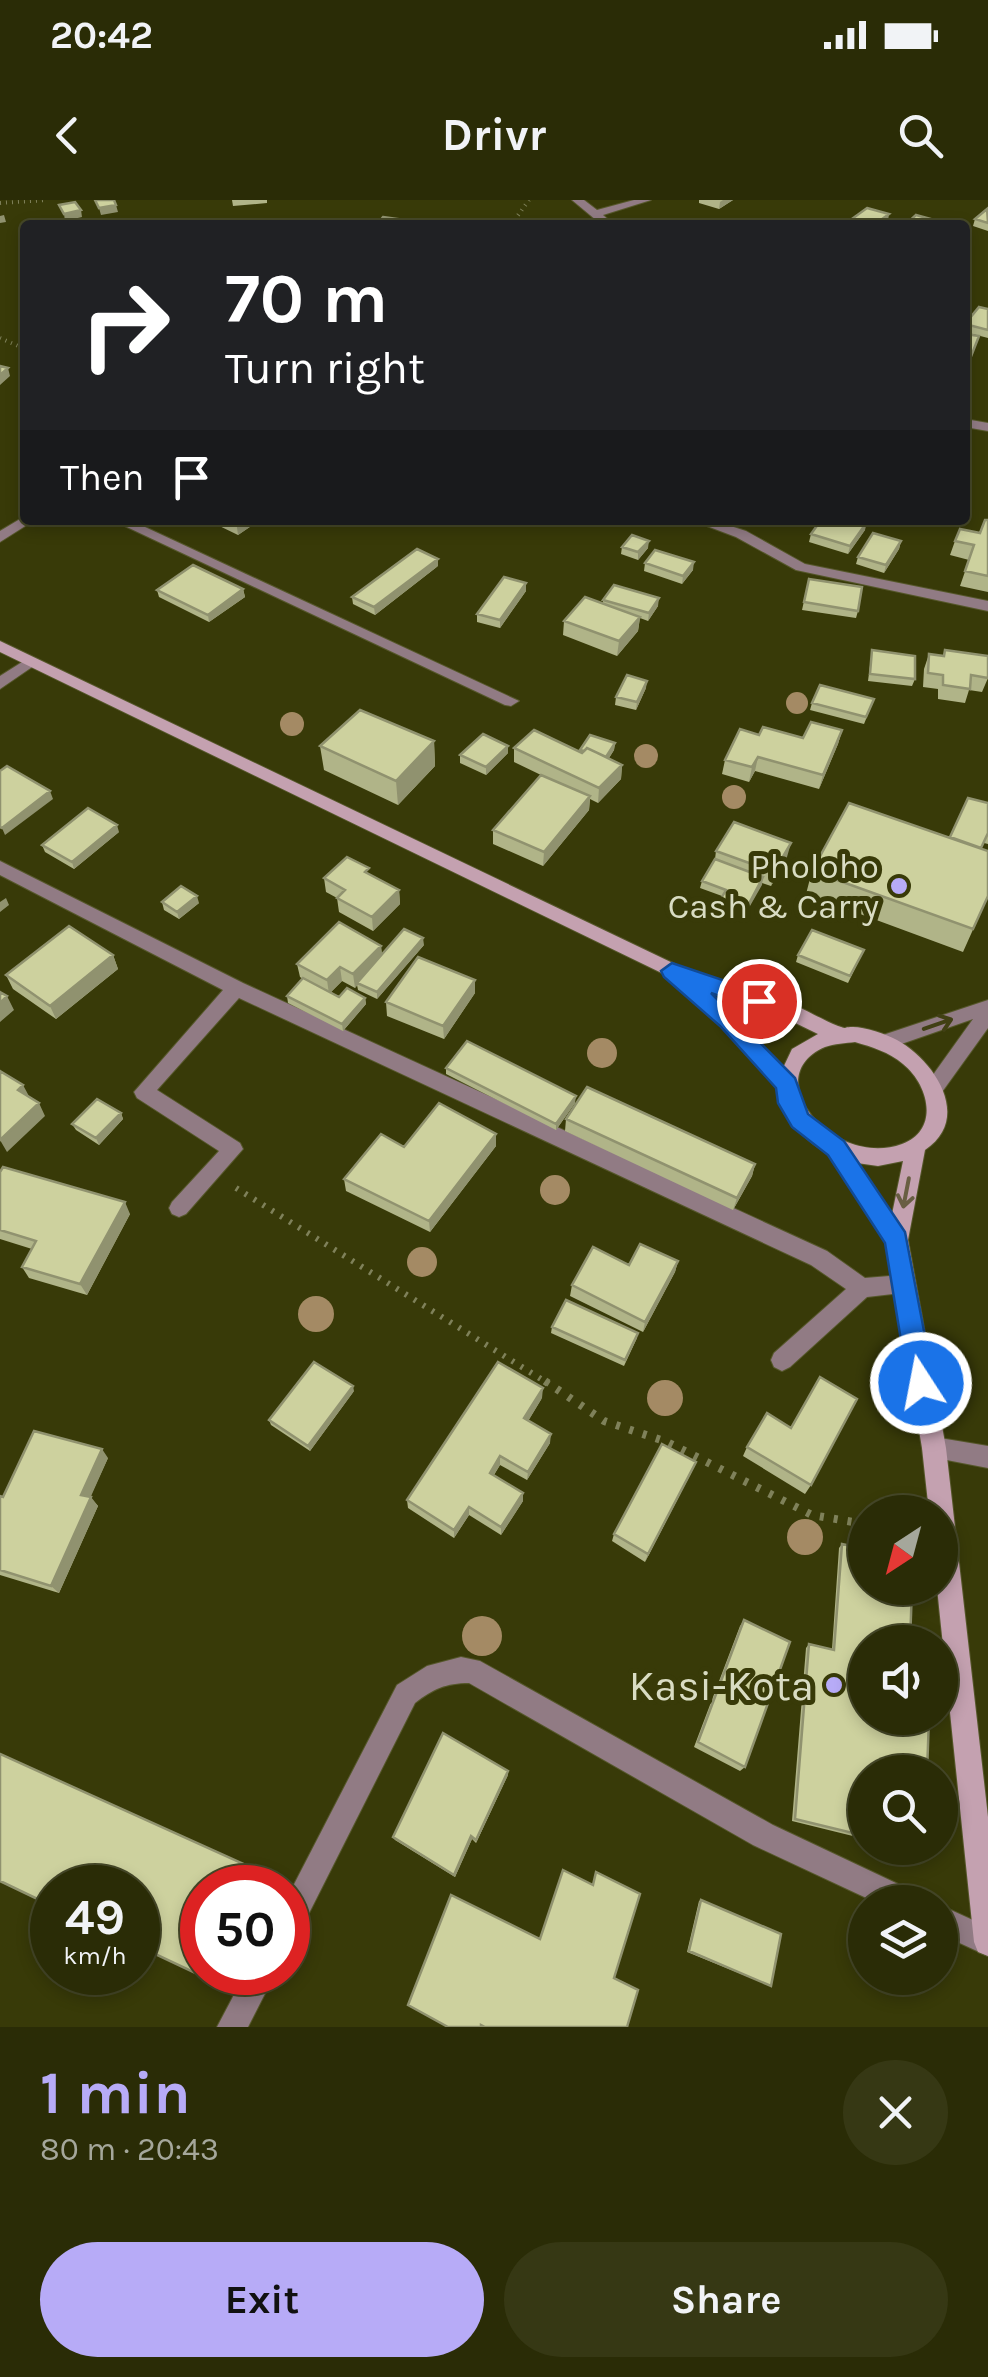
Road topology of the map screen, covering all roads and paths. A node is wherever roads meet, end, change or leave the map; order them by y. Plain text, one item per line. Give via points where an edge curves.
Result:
1 (47, 200) edge
2 (578, 200) edge
3 (646, 200) edge
4 (0, 203) edge
5 (595, 214) junction
6 (603, 220) edge
7 (130, 525) edge
8 (713, 525) edge
9 (988, 606) edge
10 (0, 646) edge
11 (30, 662) junction
12 (0, 684) edge
13 (511, 701) dead end
14 (0, 867) edge
15 (672, 971) junction
16 (236, 988) junction
17 (988, 1011) edge
18 (840, 1034) junction
19 (887, 1041) junction
20 (787, 1084) junction
21 (935, 1086) junction
22 (916, 1146) junction
23 (836, 1148) junction
24 (212, 1172) junction
25 (178, 1208) dead end
26 (897, 1240) junction
27 (902, 1285) junction
28 (862, 1288) junction
29 (782, 1360) dead end
30 (934, 1448) junction
31 (988, 1456) edge
32 (848, 1521) edge
33 (310, 1882) edge
34 (869, 1885) edge
35 (958, 1928) edge
36 (988, 1942) edge
37 (249, 1995) edge
38 (232, 2027) edge

1 - 4 path
2 - 5 street
3 - 5 street
5 - 6 street
7 - 13 street
8 - 9 street via 801,567
10 - 11 main road
11 - 12 street
11 - 15 main road
14 - 16 street
15 - 18 main road
15 - 20 main road
16 - 24 street via 144,1092 233,1149
16 - 28 street via 800,1249
19 -> 17 street
17 - 21 street
18 - 19 main road
18 - 20 main road via 802,1051
19 - 21 main road via 924,1068
20 - 23 main road via 800,1121
21 - 22 main road via 936,1120
22 - 23 main road via 878,1156
22 -> 26 main road
23 - 26 main road
24 - 25 street
24 - 32 path via 604,1421 668,1442 812,1516
26 - 27 main road
27 - 28 street
27 - 30 main road
28 - 29 street
30 - 31 street
30 - 36 main road
33 - 34 street via 406,1694 449,1669 471,1670 763,1835
35 - 36 street
37 - 38 street

